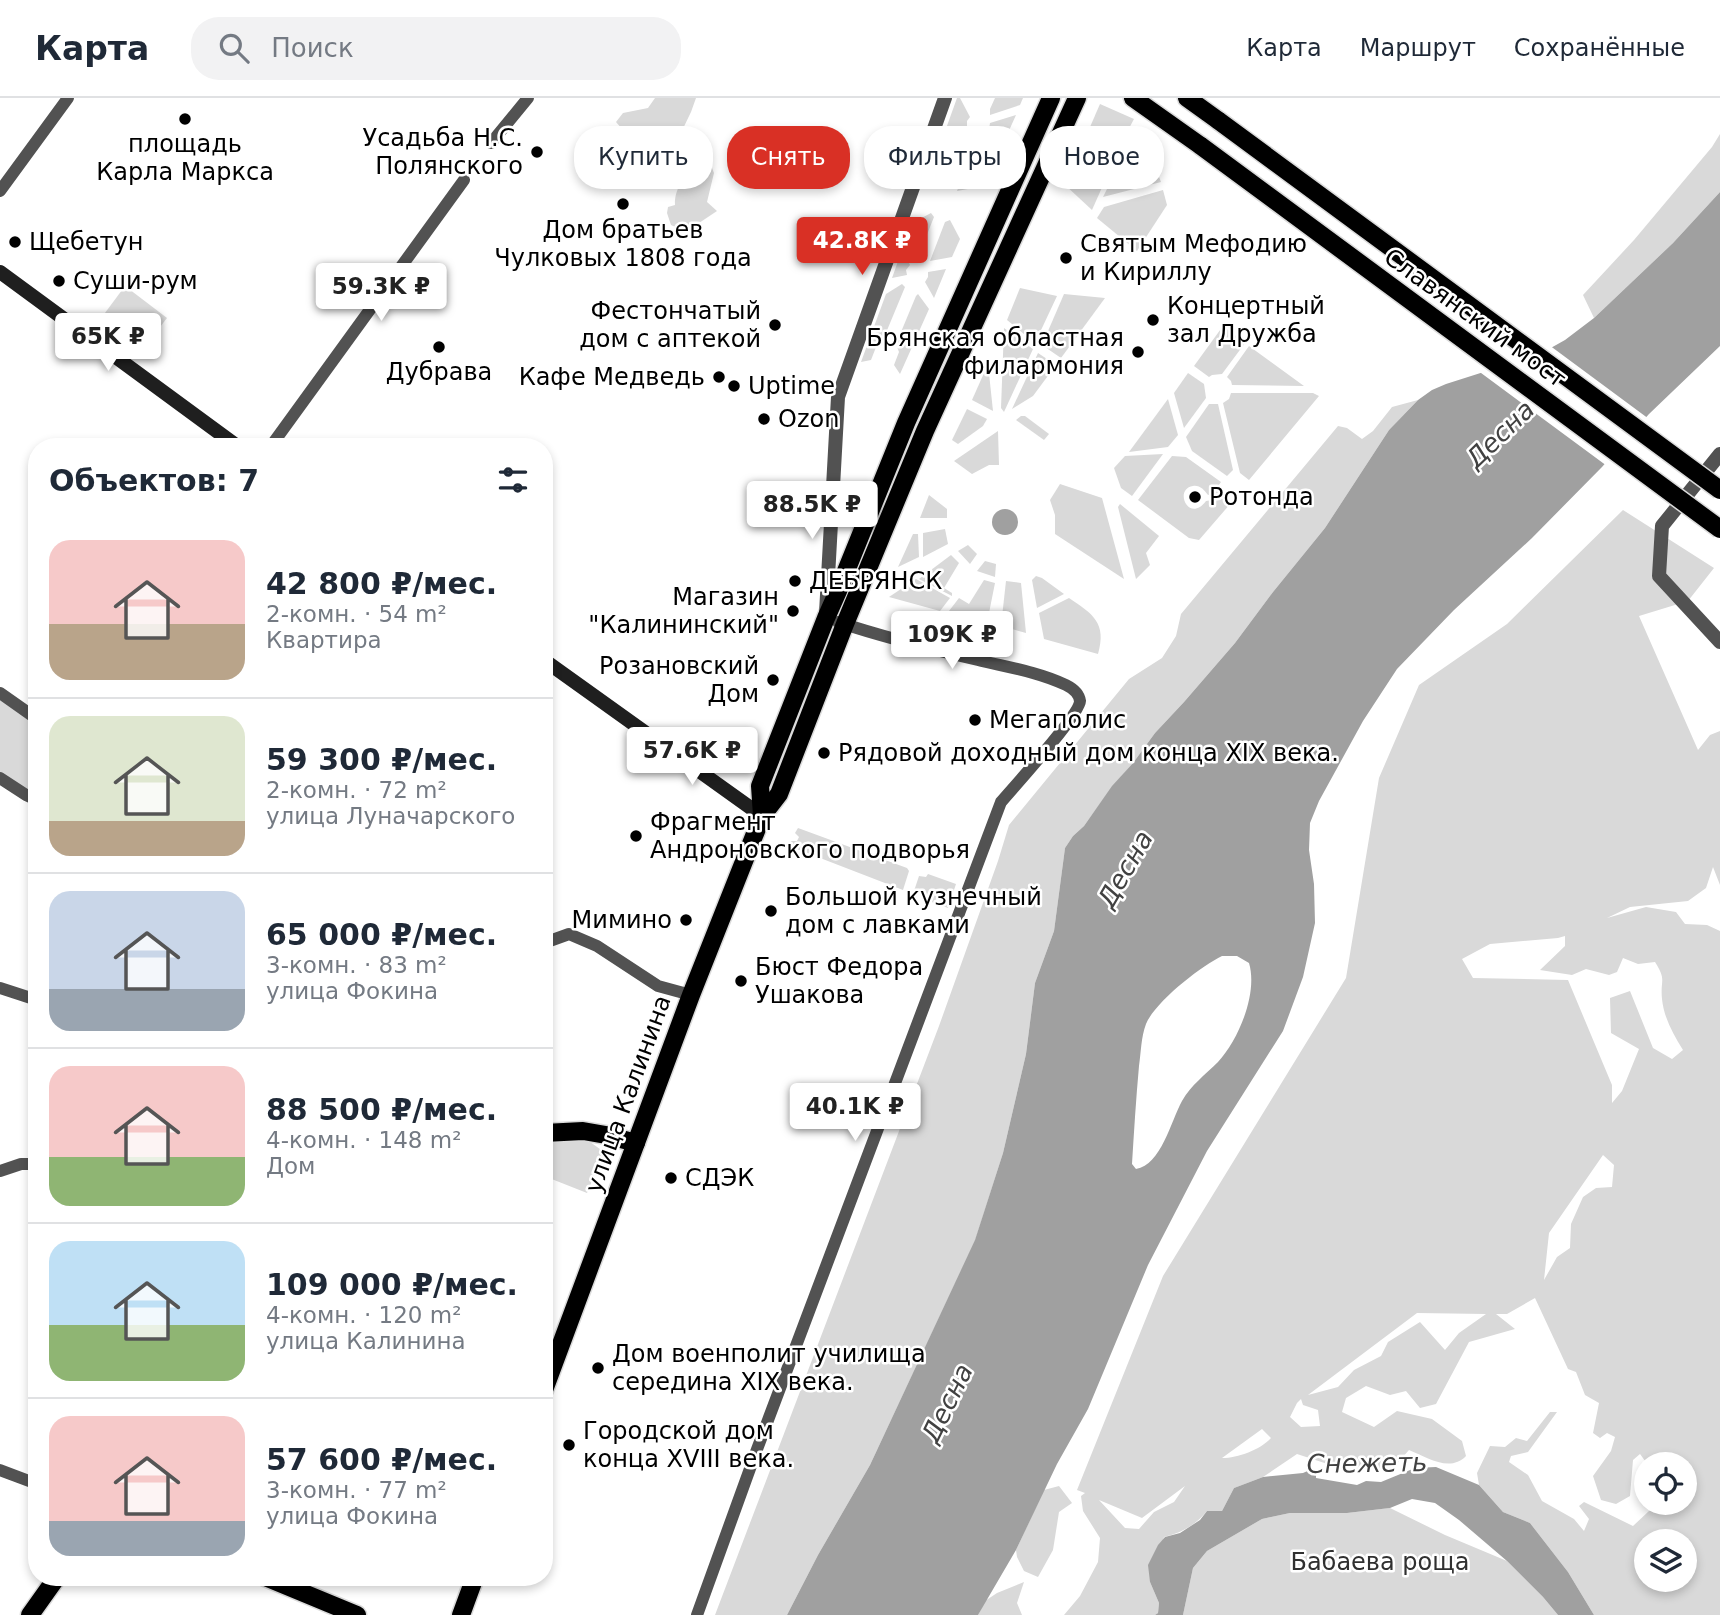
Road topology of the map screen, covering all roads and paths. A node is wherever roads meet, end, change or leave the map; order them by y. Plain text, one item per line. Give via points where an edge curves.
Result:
1 (68, 98) edge
2 (528, 98) edge
3 (945, 98) edge
4 (1051, 98) edge
5 (1077, 98) edge
6 (1133, 98) edge
7 (1186, 98) edge
8 (491, 144) dead end
9 (464, 180) dead end
10 (0, 191) edge
11 (0, 272) edge
12 (226, 438) edge
13 (277, 438) edge
14 (1720, 454) edge
15 (1720, 490) edge
16 (1720, 529) edge
17 (826, 618) junction
18 (845, 624) junction
19 (1720, 642) edge
20 (553, 666) edge
21 (0, 693) edge
22 (28, 713) edge
23 (0, 778) edge
24 (28, 796) edge
25 (762, 816) junction
26 (553, 940) edge
27 (0, 988) edge
28 (691, 995) junction
29 (28, 997) edge
30 (553, 1133) edge
31 (636, 1143) junction
32 (28, 1164) edge
33 (0, 1171) edge
34 (553, 1366) edge
35 (0, 1470) edge
36 (28, 1481) edge
37 (51, 1586) edge
38 (287, 1586) edge
39 (472, 1586) edge
40 (30, 1615) edge
41 (357, 1615) edge
42 (461, 1615) edge
43 (697, 1615) edge

1 - 10 street
2 - 8 street
3 - 17 street via 838,397
4 - 17 main road, улица Калинина via 906,423
5 - 18 main road, улица Калинина via 933,412
6 - 16 main road, Славянский мост, bridge
7 - 15 main road, Славянский мост, bridge
9 - 13 street
11 - 12 main road
14 - 19 street via 1662,526 1659,576
17 - 18 street
17 - 25 main road, улица Калинина via 760,786
18 - 25 main road, улица Калинина via 779,794
18 - 43 street via 1030,673 1068,686 1080,701 1001,802
20 - 25 main road
21 - 22 street
23 - 24 street
25 - 28 main road, улица Калинина
26 - 28 street via 569,934 597,946 659,986
27 - 29 street
28 - 31 main road, улица Калинина
30 - 31 main road via 583,1131
31 - 34 main road, улица Калинина
32 - 33 street
35 - 36 street
37 - 40 main road
38 - 41 main road
39 - 42 main road

